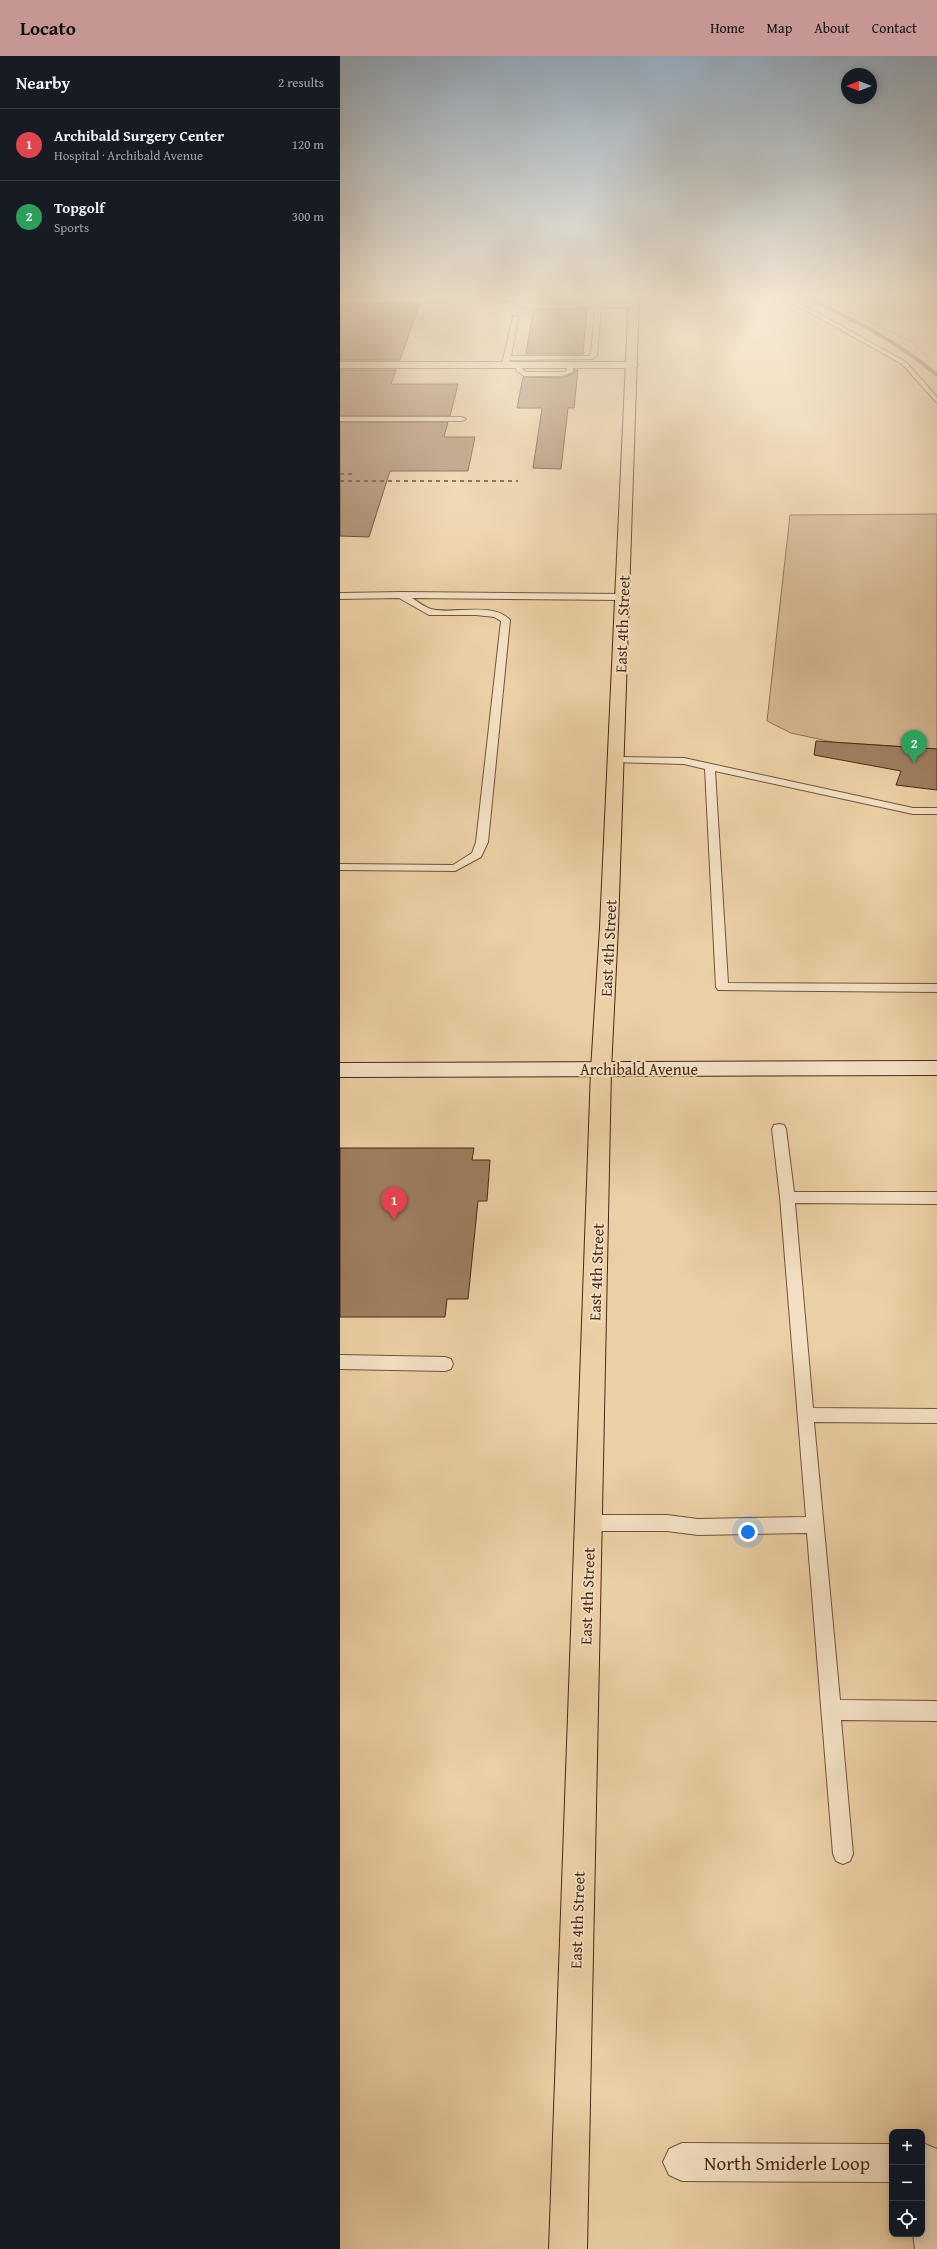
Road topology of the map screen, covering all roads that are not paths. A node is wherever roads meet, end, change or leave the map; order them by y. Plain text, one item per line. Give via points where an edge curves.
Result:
1 (632, 397) edge
2 (340, 419) edge
3 (462, 419) dead end
4 (401, 595) junction
5 (340, 596) edge
6 (623, 596) junction
7 (616, 760) junction
8 (710, 767) junction
9 (937, 811) edge
10 (340, 867) edge
11 (937, 988) edge
12 (937, 1068) edge
13 (340, 1070) edge
14 (601, 1070) junction
15 (779, 1129) dead end
16 (787, 1197) junction
17 (937, 1198) edge
18 (340, 1362) edge
19 (445, 1364) dead end
20 (806, 1415) junction
21 (937, 1416) edge
22 (589, 1523) junction
23 (815, 1525) junction
24 (831, 1710) junction
25 (937, 1711) edge
26 (843, 1854) dead end
27 (682, 2162) dead end
28 (889, 2163) edge
29 (919, 2165) edge
30 (568, 2249) edge
31 (934, 2249) edge

1 - 6 main road, East 4th Street
2 - 3 lane
4 - 5 lane
4 - 6 lane
4 - 10 lane via 429,612 476,612 496,615 506,620 482,842 477,855 455,868
6 - 7 main road, East 4th Street
7 - 8 lane via 684,761
7 - 14 main road, East 4th Street
8 - 9 lane via 912,811
8 - 11 lane via 722,987
12 - 14 street, Archibald Avenue
13 - 14 street, Archibald Avenue
14 - 22 main road, East 4th Street
15 - 16 lane
16 - 17 lane
16 - 20 lane
18 - 19 lane
20 - 21 lane
20 - 23 lane
22 - 23 lane via 667,1523 698,1527
22 - 30 main road, East 4th Street
23 - 24 lane
24 - 25 lane
24 - 26 lane
27 - 28 street, North Smiderle Loop
29 - 31 street

